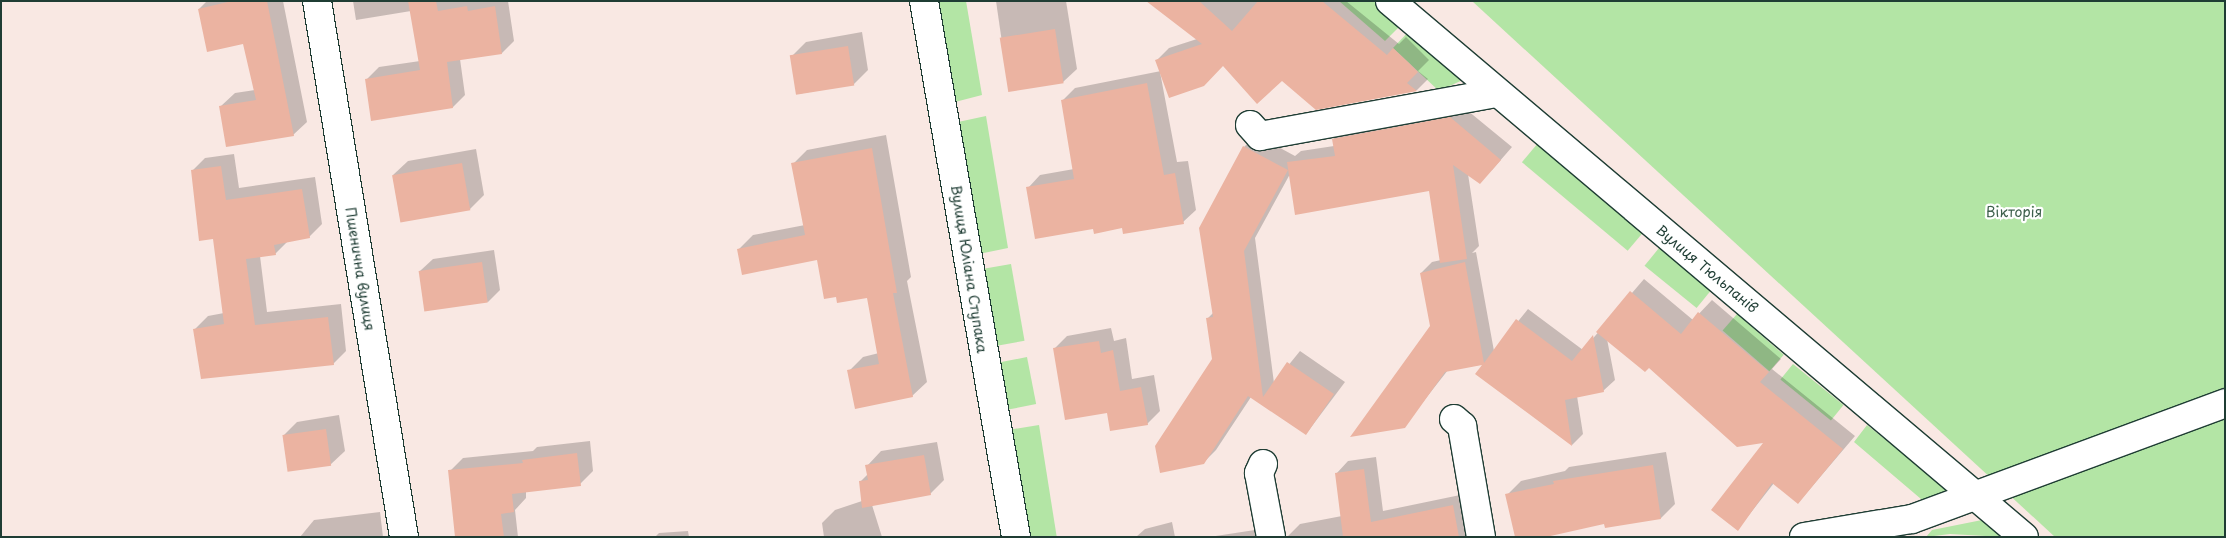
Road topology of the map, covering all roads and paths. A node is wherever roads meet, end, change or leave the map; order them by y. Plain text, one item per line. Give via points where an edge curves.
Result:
1 (317, 1) edge
2 (924, 1) edge
3 (1390, 1) edge
4 (1496, 93) junction
5 (1250, 125) dead end
6 (2225, 403) edge
7 (1454, 420) dead end
8 (1263, 464) dead end
9 (1974, 494) junction
10 (1914, 528) edge
11 (404, 537) edge
12 (1016, 537) edge
13 (1271, 537) edge
14 (1481, 537) edge
15 (1804, 537) edge
16 (2024, 537) edge

1 - 11 street, Пшенична вулиця
2 - 12 street, Вулиця Юліана Ступака
3 - 4 street, Вулиця Тюльпанів
4 - 5 street via 1260,136
4 - 9 street, Вулиця Тюльпанів
6 - 9 street
7 - 14 street via 1462,426
8 - 13 street via 1259,473
9 - 10 street
9 - 16 street, Вулиця Тюльпанів
10 - 15 street

